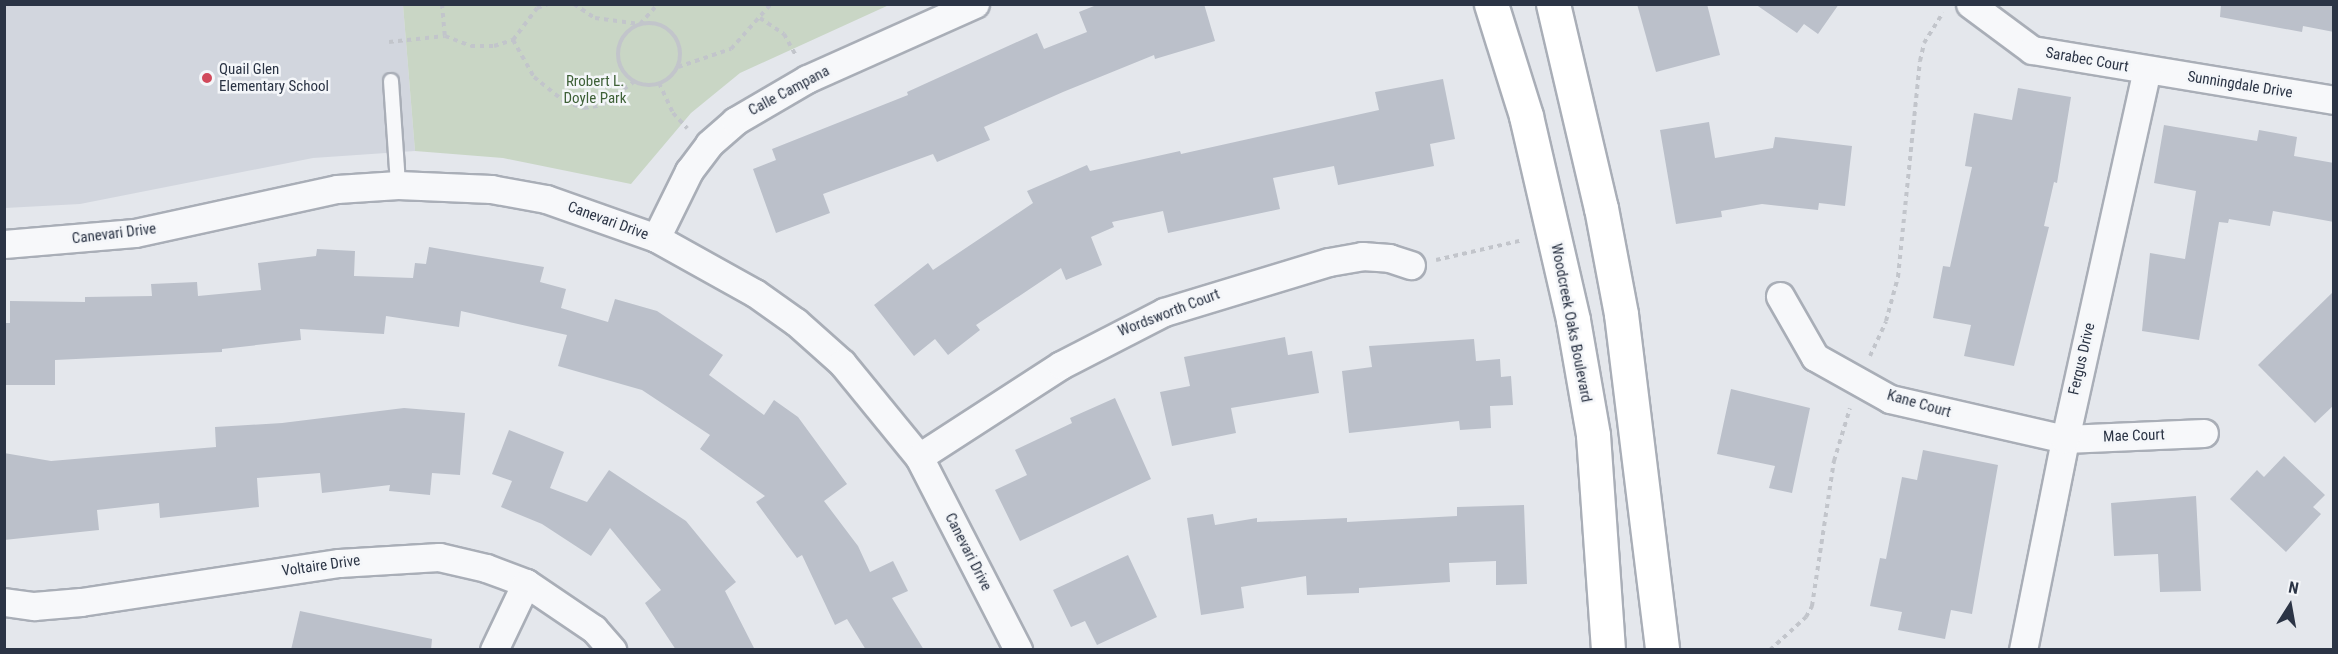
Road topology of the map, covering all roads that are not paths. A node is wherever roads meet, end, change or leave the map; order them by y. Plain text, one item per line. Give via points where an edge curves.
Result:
1 (975, 4) edge
2 (1491, 4) edge
3 (1552, 4) edge
4 (1970, 4) edge
5 (2146, 70) junction
6 (391, 81) dead end
7 (2334, 100) edge
8 (398, 185) junction
9 (656, 238) junction
10 (4, 244) edge
11 (1411, 266) road end
12 (1780, 296) dead end
13 (2204, 433) dead end
14 (2064, 439) junction
15 (919, 457) junction
16 (526, 583) junction
17 (4, 602) edge
18 (494, 650) edge
19 (612, 650) edge
20 (1017, 650) edge
21 (1608, 650) edge
22 (1662, 650) edge
23 (2023, 650) edge

1 - 9 street, Calle Campana via 807,79 735,121 709,144 675,195
2 - 21 main road, Woodcreek Oaks Boulevard via 1526,116 1593,435
3 - 22 main road via 1599,197 1621,314
4 - 5 street, Sarabec Court via 2032,50
5 - 7 street, Sunningdale Drive
5 - 14 street, Fergus Drive
6 - 8 lane
8 - 9 street, Canevari Drive via 491,189 546,199
8 - 10 street, Canevari Drive via 337,189 135,233
9 - 15 street, Canevari Drive via 704,262 796,322 842,363
11 - 15 street, Wordsworth Court via 1389,258 1362,256 1329,262 1164,312 1061,365
12 - 14 street, Kane Court via 1815,357 1890,399
13 - 14 street, Mae Court
14 - 23 street, Fergus Drive
15 - 20 street, Canevari Drive
16 - 17 street, Voltaire Drive via 439,557 389,557 81,602 34,606
16 - 18 street
16 - 19 street, Voltaire Drive via 577,616

